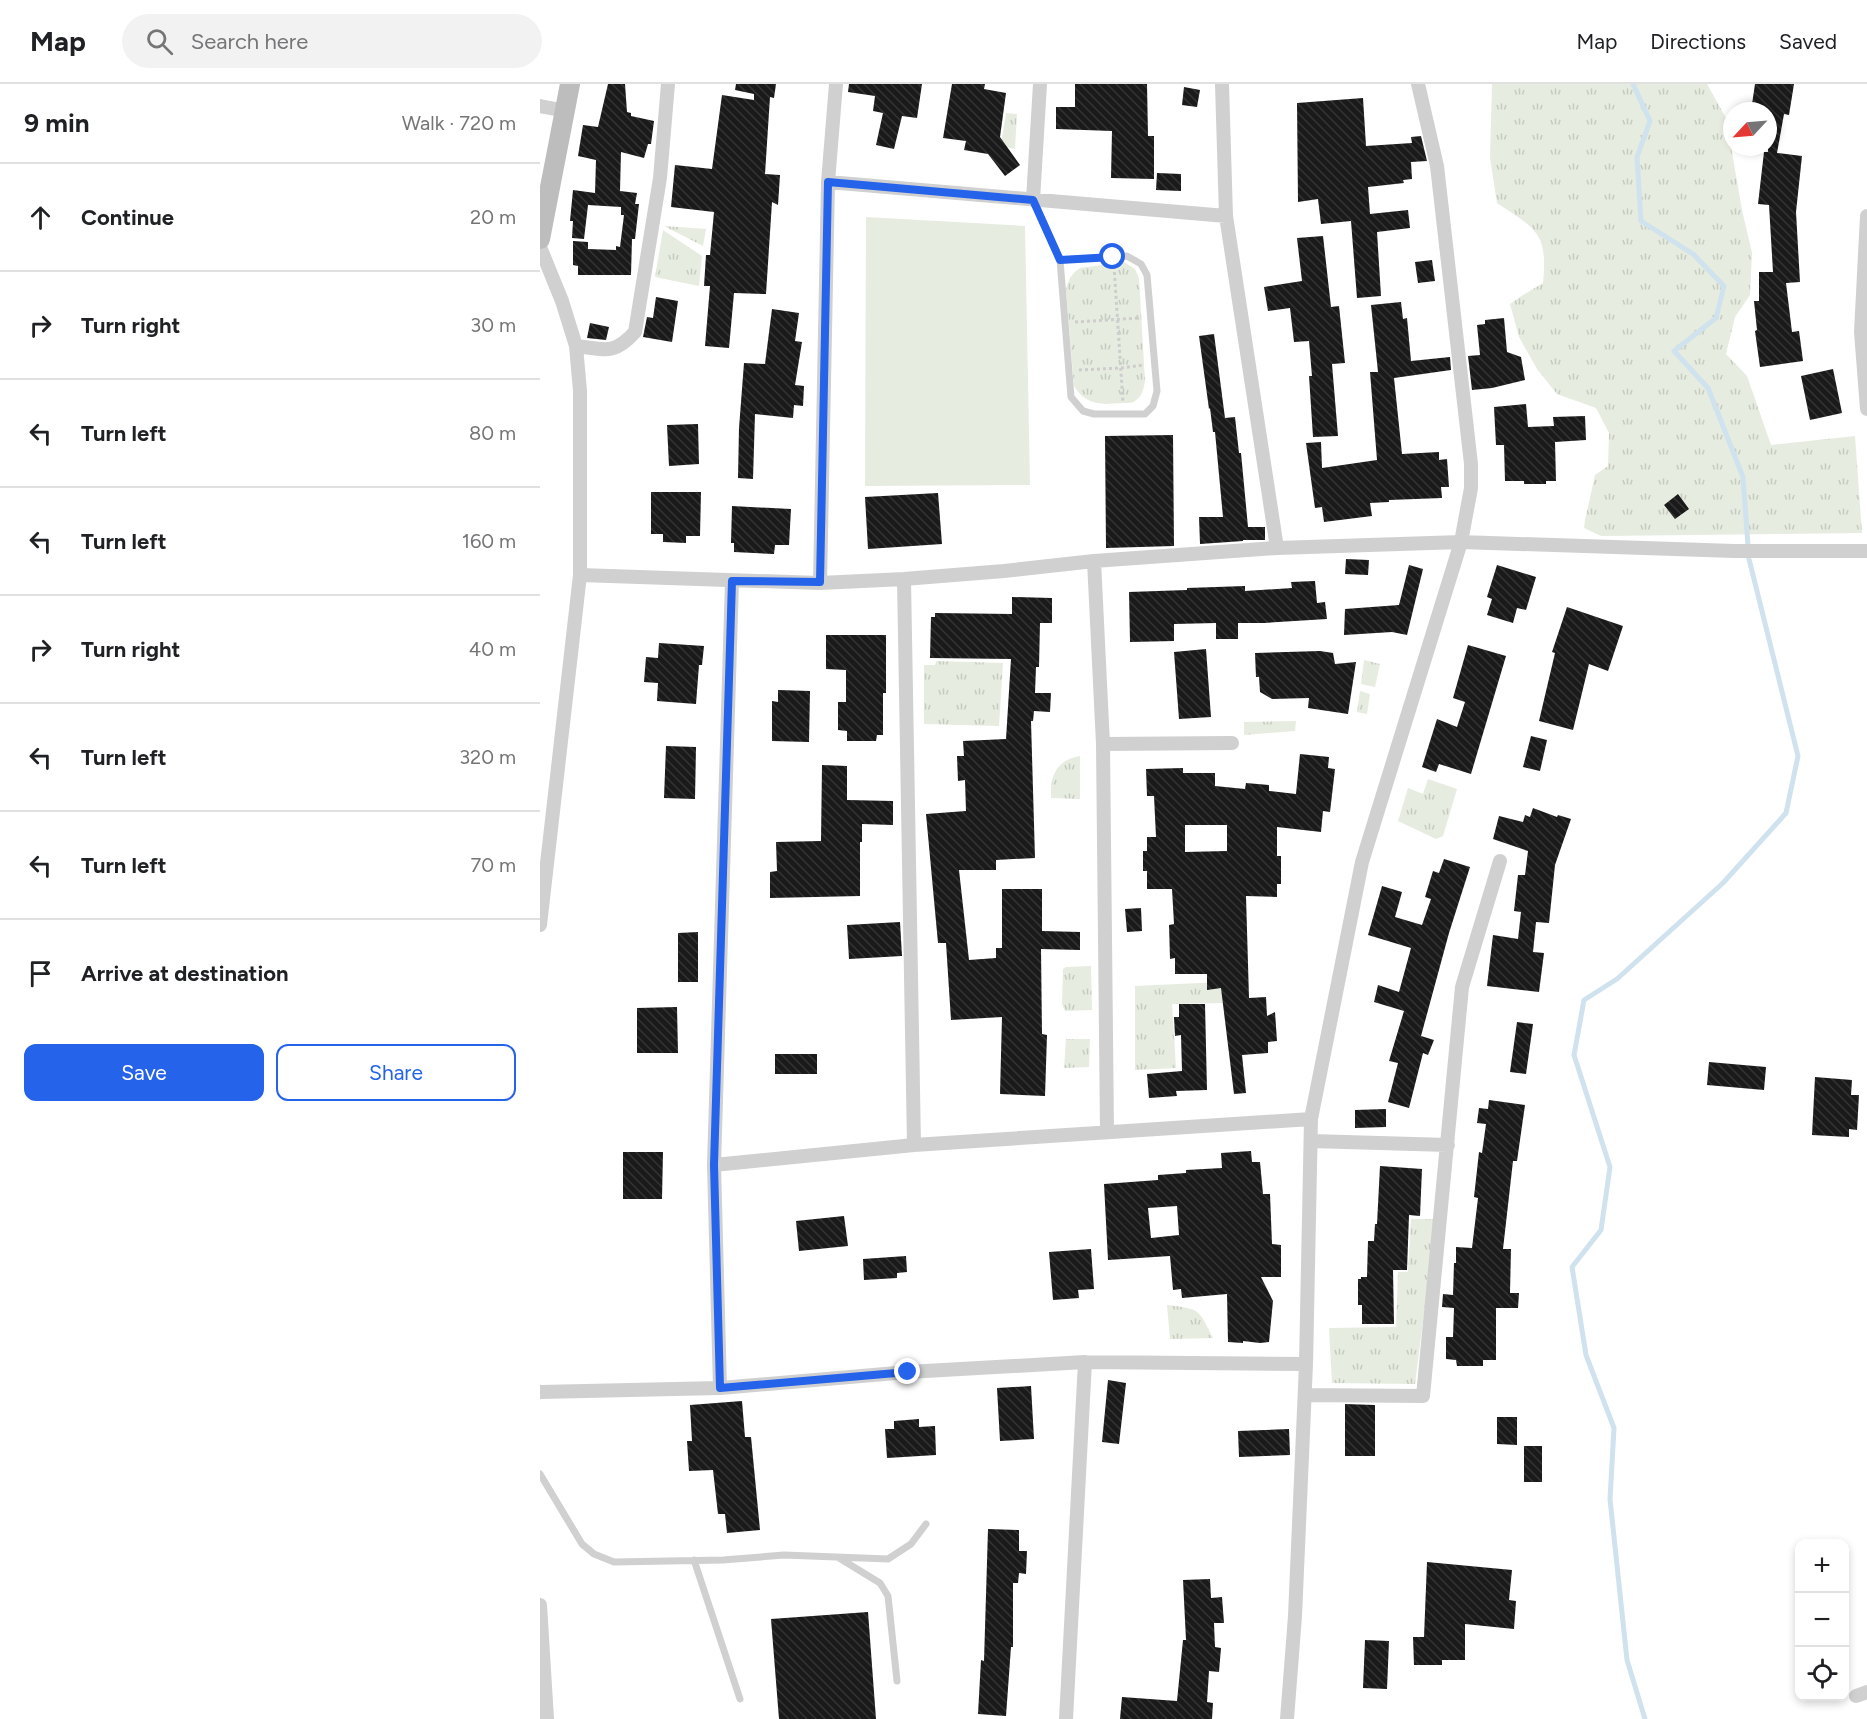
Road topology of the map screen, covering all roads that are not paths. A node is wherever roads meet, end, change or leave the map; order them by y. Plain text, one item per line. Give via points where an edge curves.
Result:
1 (570, 84) edge
2 (668, 84) edge
3 (836, 84) edge
4 (1040, 84) edge
5 (1222, 84) edge
6 (1418, 84) edge
7 (540, 106) edge
8 (566, 111) junction
9 (828, 182) junction
10 (1033, 200) junction
11 (1226, 216) junction
12 (1867, 216) edge
13 (540, 239) edge
14 (540, 247) edge
15 (1060, 260) junction
16 (576, 346) junction
17 (1867, 409) edge
18 (1461, 542) junction
19 (1277, 548) junction
20 (1867, 551) edge
21 (1094, 561) junction
22 (580, 575) junction
23 (904, 579) junction
24 (732, 581) junction
25 (820, 582) junction
26 (1232, 743) dead end
27 (1103, 744) junction
28 (1500, 861) dead end
29 (540, 925) edge
30 (1311, 1119) junction
31 (1107, 1132) junction
32 (1311, 1141) junction
33 (914, 1145) junction
34 (1448, 1145) junction
35 (714, 1165) junction
36 (1085, 1362) junction
37 (1306, 1364) junction
38 (720, 1388) junction
39 (540, 1392) edge
40 (1305, 1395) junction
41 (540, 1474) edge
42 (926, 1524) dead end
43 (837, 1557) junction
44 (694, 1560) junction
45 (540, 1605) edge
46 (542, 1658) edge
47 (897, 1681) dead end
48 (740, 1699) dead end
49 (547, 1719) edge
50 (1066, 1719) edge
51 (1287, 1719) edge

1 - 8 main road
2 - 16 street via 660,178 634,332 613,350
3 - 9 street
4 - 10 street
5 - 11 street
6 - 18 street via 1437,166 1471,464 1471,488
7 - 8 street
8 - 13 main road
9 - 10 street
9 - 25 street
10 - 11 street
10 - 15 lane
11 - 19 street
12 - 17 street via 1861,332
14 - 16 street
15 - 15 lane via 1127,256 1141,264 1147,275 1157,391 1153,406 1145,414 1094,414 1083,411 1071,396
16 - 22 street via 580,391
18 - 19 street
18 - 20 street
18 - 30 street via 1362,862
19 - 21 street
21 - 23 street
21 - 27 street
22 - 24 street
22 - 29 street
23 - 25 street
23 - 33 street
24 - 25 street
24 - 35 street
26 - 27 street
27 - 31 street
28 - 34 street via 1462,987
30 - 31 street
30 - 32 street
31 - 33 street
32 - 34 street
32 - 37 street
33 - 35 street
34 - 40 street via 1423,1396
35 - 38 street
36 - 37 street
36 - 38 street
36 - 50 street
37 - 40 street
38 - 39 street
40 - 51 street
41 - 44 lane via 582,1544 594,1554 614,1562
42 - 43 lane via 911,1544 888,1559
43 - 44 lane via 784,1555
43 - 47 lane via 880,1583 888,1596
44 - 48 lane
45 - 46 street
46 - 49 street

